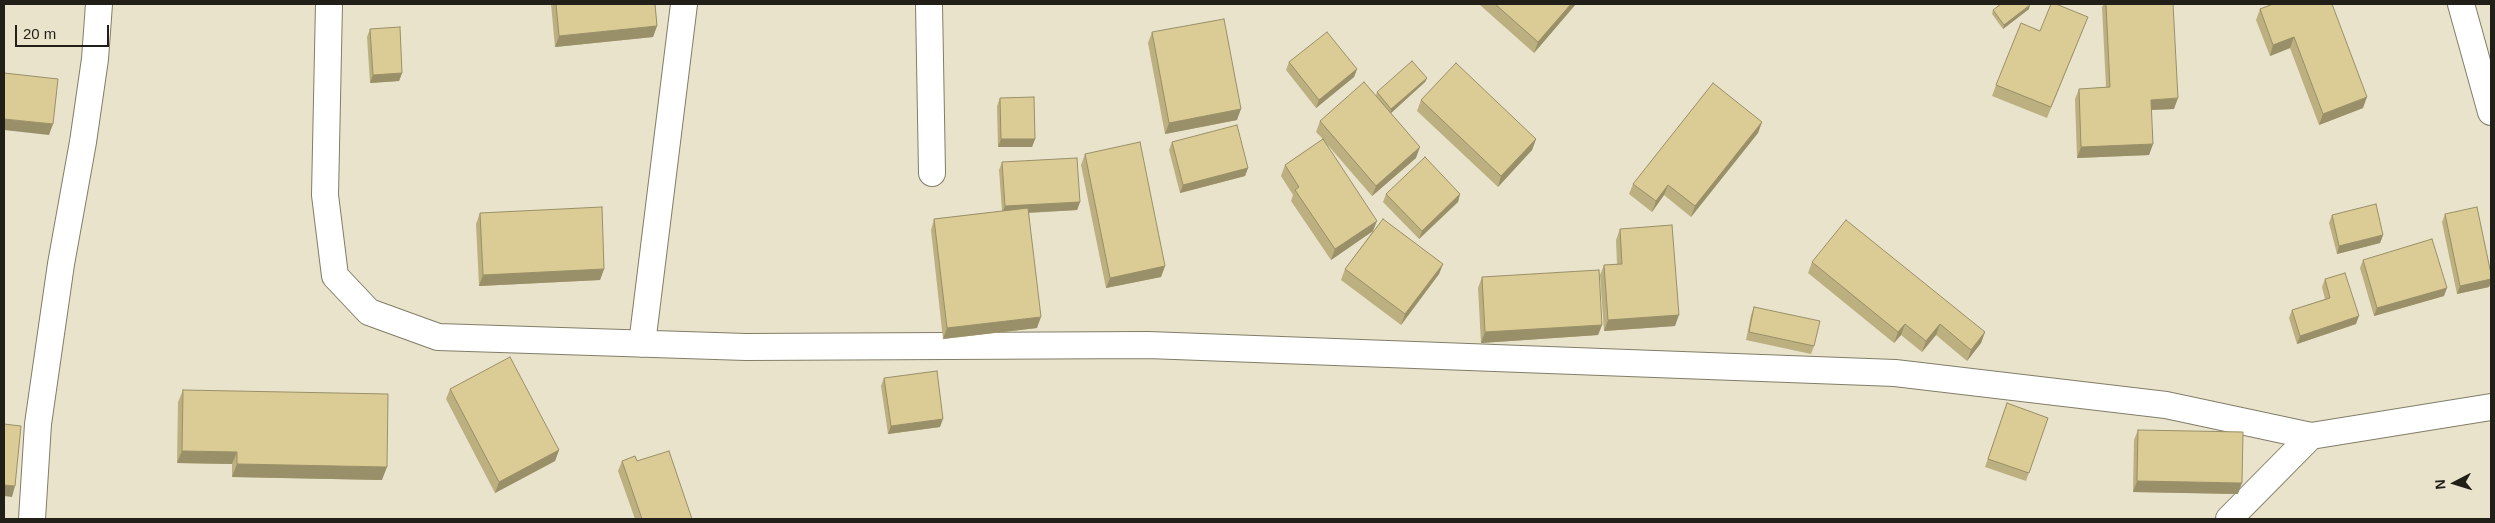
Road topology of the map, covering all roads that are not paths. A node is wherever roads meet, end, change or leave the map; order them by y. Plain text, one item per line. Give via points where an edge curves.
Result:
1 (99, 4) edge
2 (329, 4) edge
3 (684, 4) edge
4 (929, 4) edge
5 (2461, 4) edge
6 (2491, 112) edge
7 (932, 173) dead end
8 (642, 344) junction
9 (2491, 407) edge
10 (2311, 436) junction
11 (32, 519) edge
12 (2229, 519) edge

1 - 11 street via 84,142 61,264 38,424
2 - 8 street via 325,195 335,276 369,312 438,337
3 - 8 street
4 - 7 street
5 - 6 street
8 - 10 street via 1148,345 1895,373 2166,405
9 - 10 street
10 - 12 street

